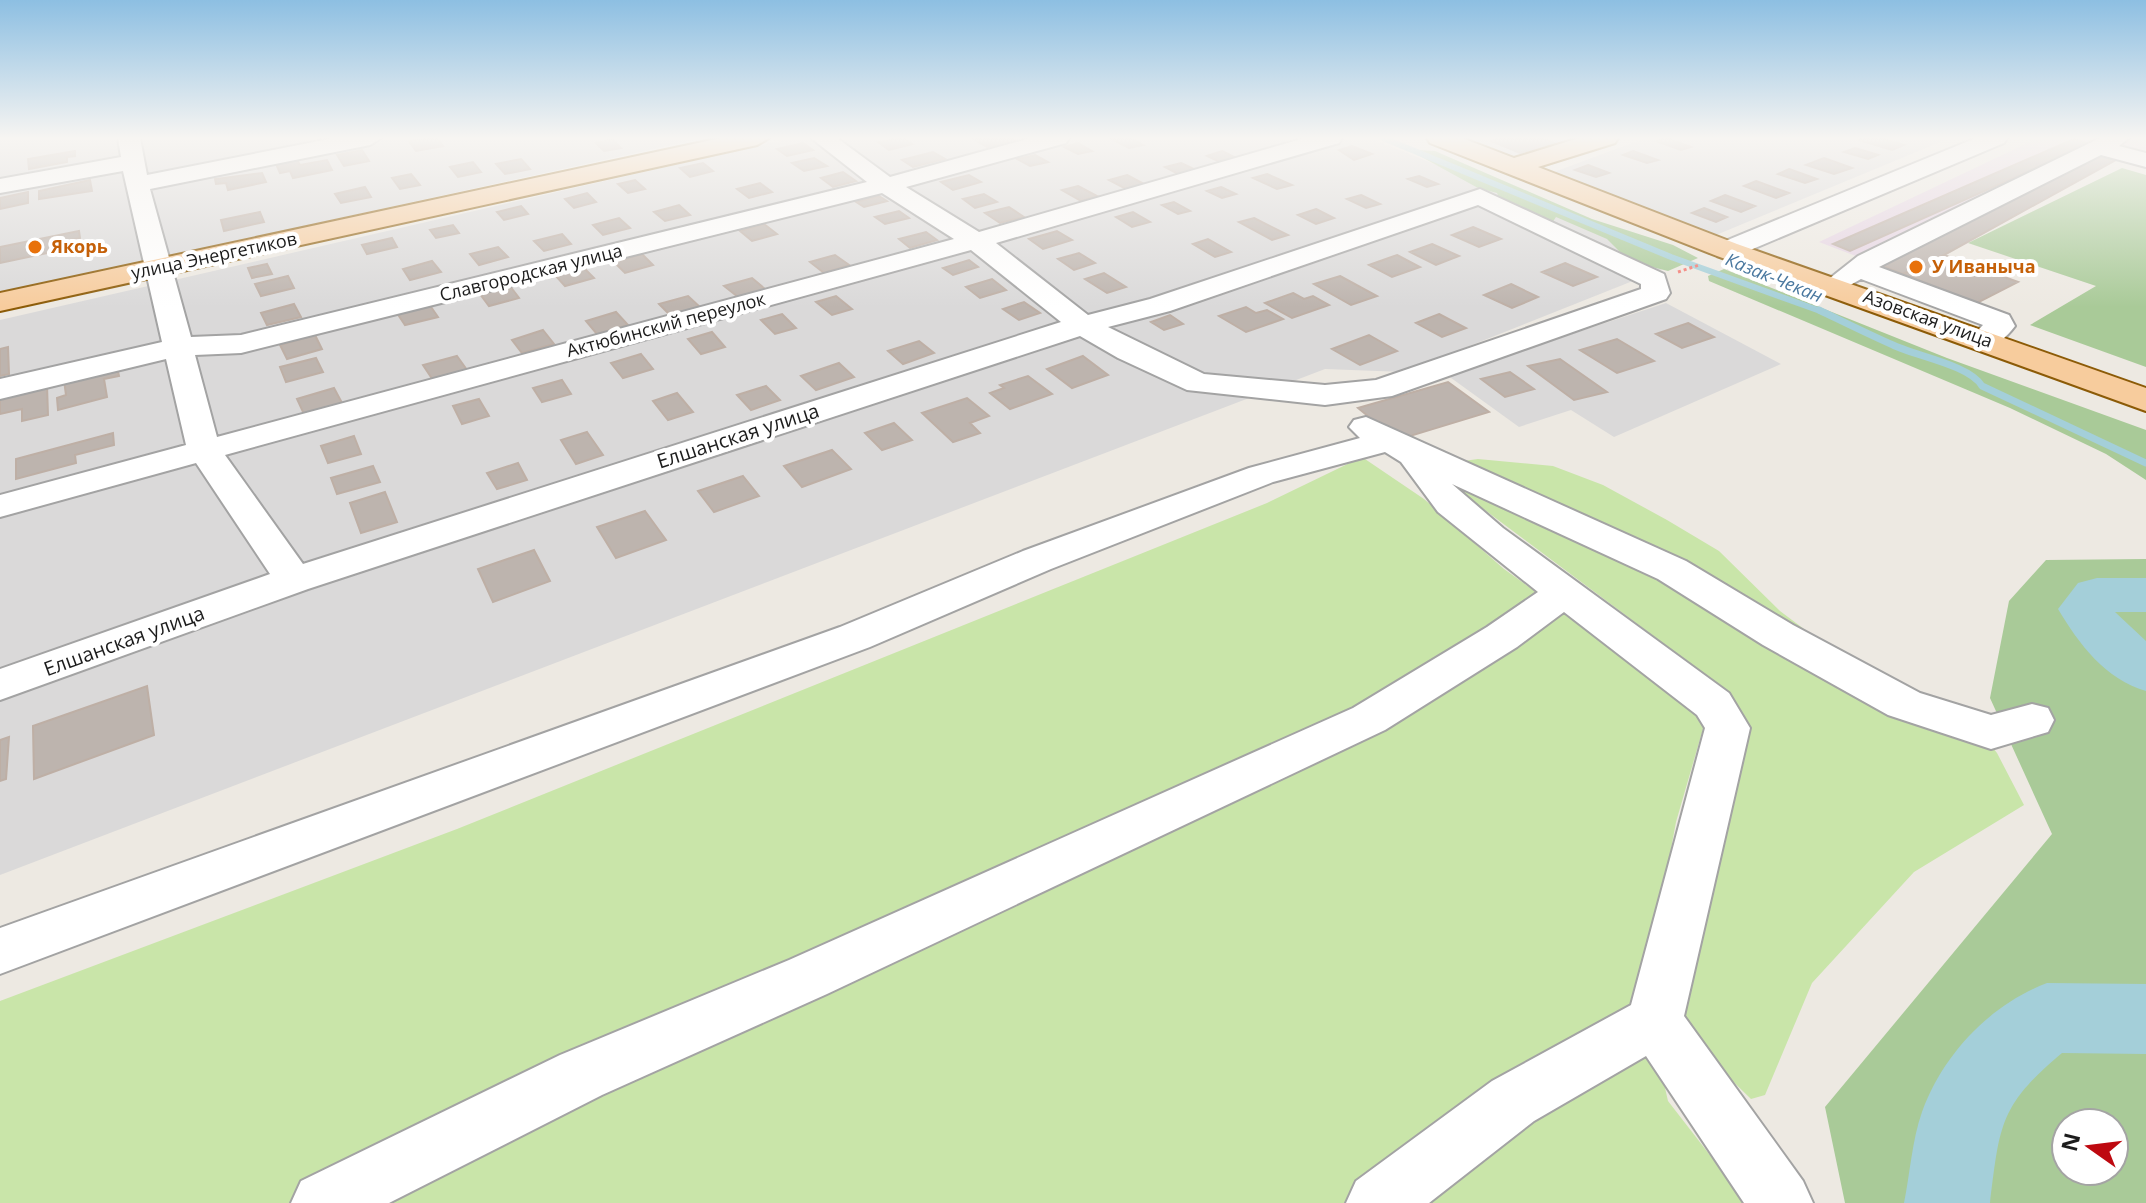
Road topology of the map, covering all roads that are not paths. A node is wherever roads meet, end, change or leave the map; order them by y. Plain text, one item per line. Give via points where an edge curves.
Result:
1 (141, 194) edge
2 (498, 194) edge
3 (849, 194) edge
4 (901, 194) edge
5 (1138, 194) edge
6 (1582, 194) edge
7 (1861, 194) edge
8 (2007, 194) edge
9 (976, 241) junction
10 (1727, 250) junction
11 (158, 268) junction
12 (1847, 277) junction
13 (0, 302) edge
14 (1083, 325) junction
15 (177, 347) junction
16 (0, 389) edge
17 (1325, 395) junction
18 (2146, 400) edge
19 (1398, 447) junction
20 (204, 450) junction
21 (0, 506) edge
22 (294, 580) junction
23 (1566, 591) junction
24 (0, 685) edge
25 (2032, 720) dead end
26 (0, 951) edge
27 (1655, 1021) junction
28 (323, 1203) edge
29 (1378, 1203) edge
30 (1781, 1203) edge

1 - 11 street
2 - 11 main road, улица Энергетиков
3 - 15 street, Славгородская улица via 241,344
4 - 9 street
5 - 9 street, Актюбинский переулок
6 - 10 main road, Азовская улица
7 - 10 street
8 - 12 street
9 - 14 street
9 - 20 street, Актюбинский переулок
10 - 12 main road, Азовская улица
11 - 13 main road, улица Энергетиков
11 - 15 street
12 - 18 main road, Азовская улица via 1984,339
14 - 17 street via 1198,383
14 - 17 street, Елшанская улица via 1160,305 1480,196 1654,280 1656,293 1381,389
14 - 22 street, Елшанская улица
15 - 16 street, Славгородская улица
15 - 20 street
17 - 19 street
19 - 23 street via 1438,495
19 - 25 street via 1672,570 1904,704 1991,732
19 - 26 street via 1261,475 840,642
20 - 21 street, Актюбинский переулок
20 - 22 street
22 - 24 street, Елшанская улица
23 - 27 street via 1713,704 1728,728
23 - 28 street via 1369,719 808,977 581,1075
27 - 29 street via 1513,1101
27 - 30 street

